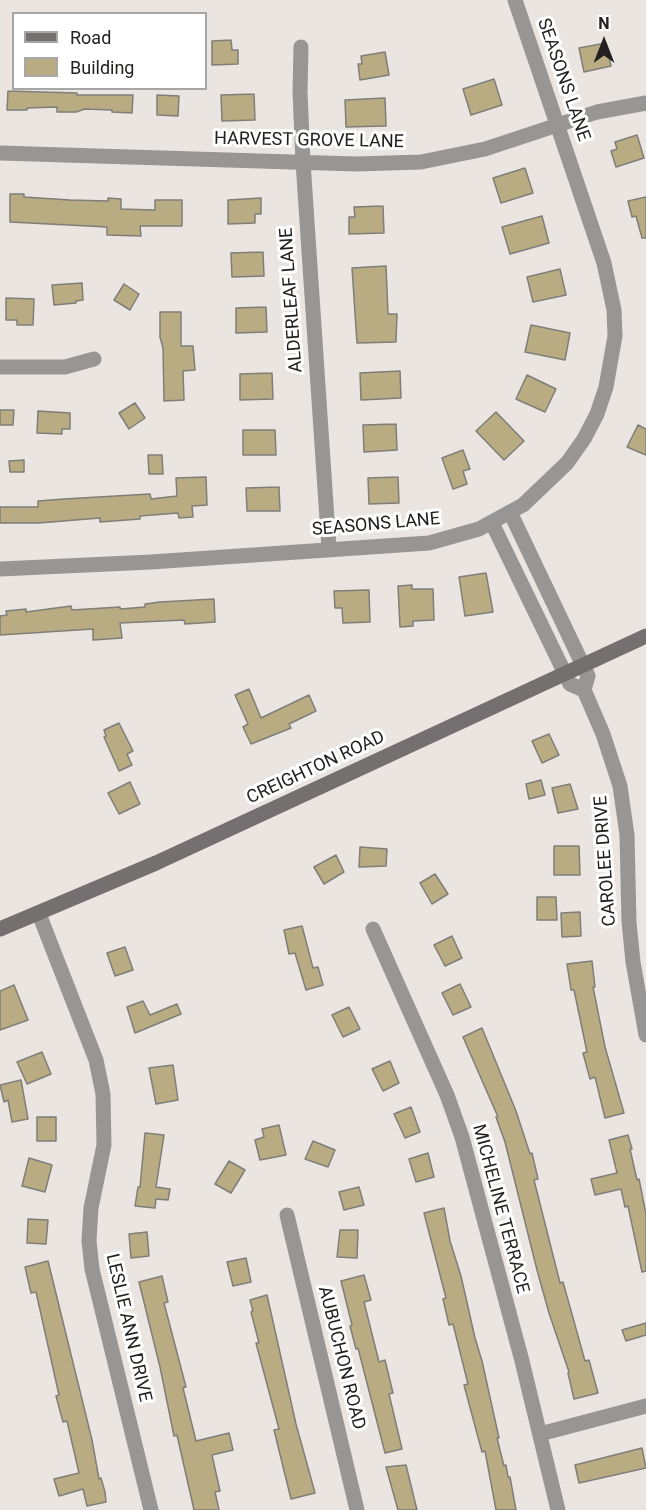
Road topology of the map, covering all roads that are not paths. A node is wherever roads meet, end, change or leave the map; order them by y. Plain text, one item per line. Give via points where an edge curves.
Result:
1 (514, 0) edge
2 (301, 48) dead end
3 (646, 103) edge
4 (558, 125) junction
5 (0, 153) edge
6 (303, 162) junction
7 (94, 359) dead end
8 (0, 367) edge
9 (510, 512) junction
10 (492, 523) junction
11 (329, 549) junction
12 (0, 569) edge
13 (646, 636) edge
14 (583, 666) junction
15 (566, 674) junction
16 (584, 690) junction
17 (39, 914) junction
18 (0, 929) edge
19 (373, 929) dead end
20 (644, 1011) edge
21 (646, 1035) edge
22 (287, 1215) dead end
23 (646, 1406) edge
24 (540, 1434) junction
25 (151, 1510) edge
26 (357, 1510) edge
27 (558, 1510) edge

1 - 4 street, SEASONS LANE
2 - 6 street, ALDERLEAF LANE
3 - 4 street, HARVEST GROVE LANE via 597,112
4 - 6 street, HARVEST GROVE LANE via 485,149 421,162
4 - 9 street, SEASONS LANE via 604,263 615,336 606,387 584,439 546,485
5 - 6 street, HARVEST GROVE LANE
6 - 11 street, ALDERLEAF LANE
7 - 8 street via 65,367
9 - 10 street, SEASONS LANE
9 - 14 street
10 - 11 street, SEASONS LANE via 429,543
10 - 15 street
11 - 12 street, SEASONS LANE
13 - 14 main road, CREIGHTON ROAD
14 - 15 main road, CREIGHTON ROAD
14 - 16 street, CAROLEE DRIVE via 588,676
15 - 16 street, CAROLEE DRIVE via 570,684
15 - 17 main road, CREIGHTON ROAD
16 - 20 street, CAROLEE DRIVE via 611,755 624,807 631,942
17 - 18 main road, CREIGHTON ROAD
17 - 25 street, LESLIE ANN DRIVE via 96,1060 103,1094 104,1145 91,1208 92,1269
19 - 24 street, MICHELINE TERRACE via 462,1137
20 - 21 street, CAROLEE DRIVE
22 - 26 street, AUBUCHON ROAD
23 - 24 street
24 - 27 street, MICHELINE TERRACE

